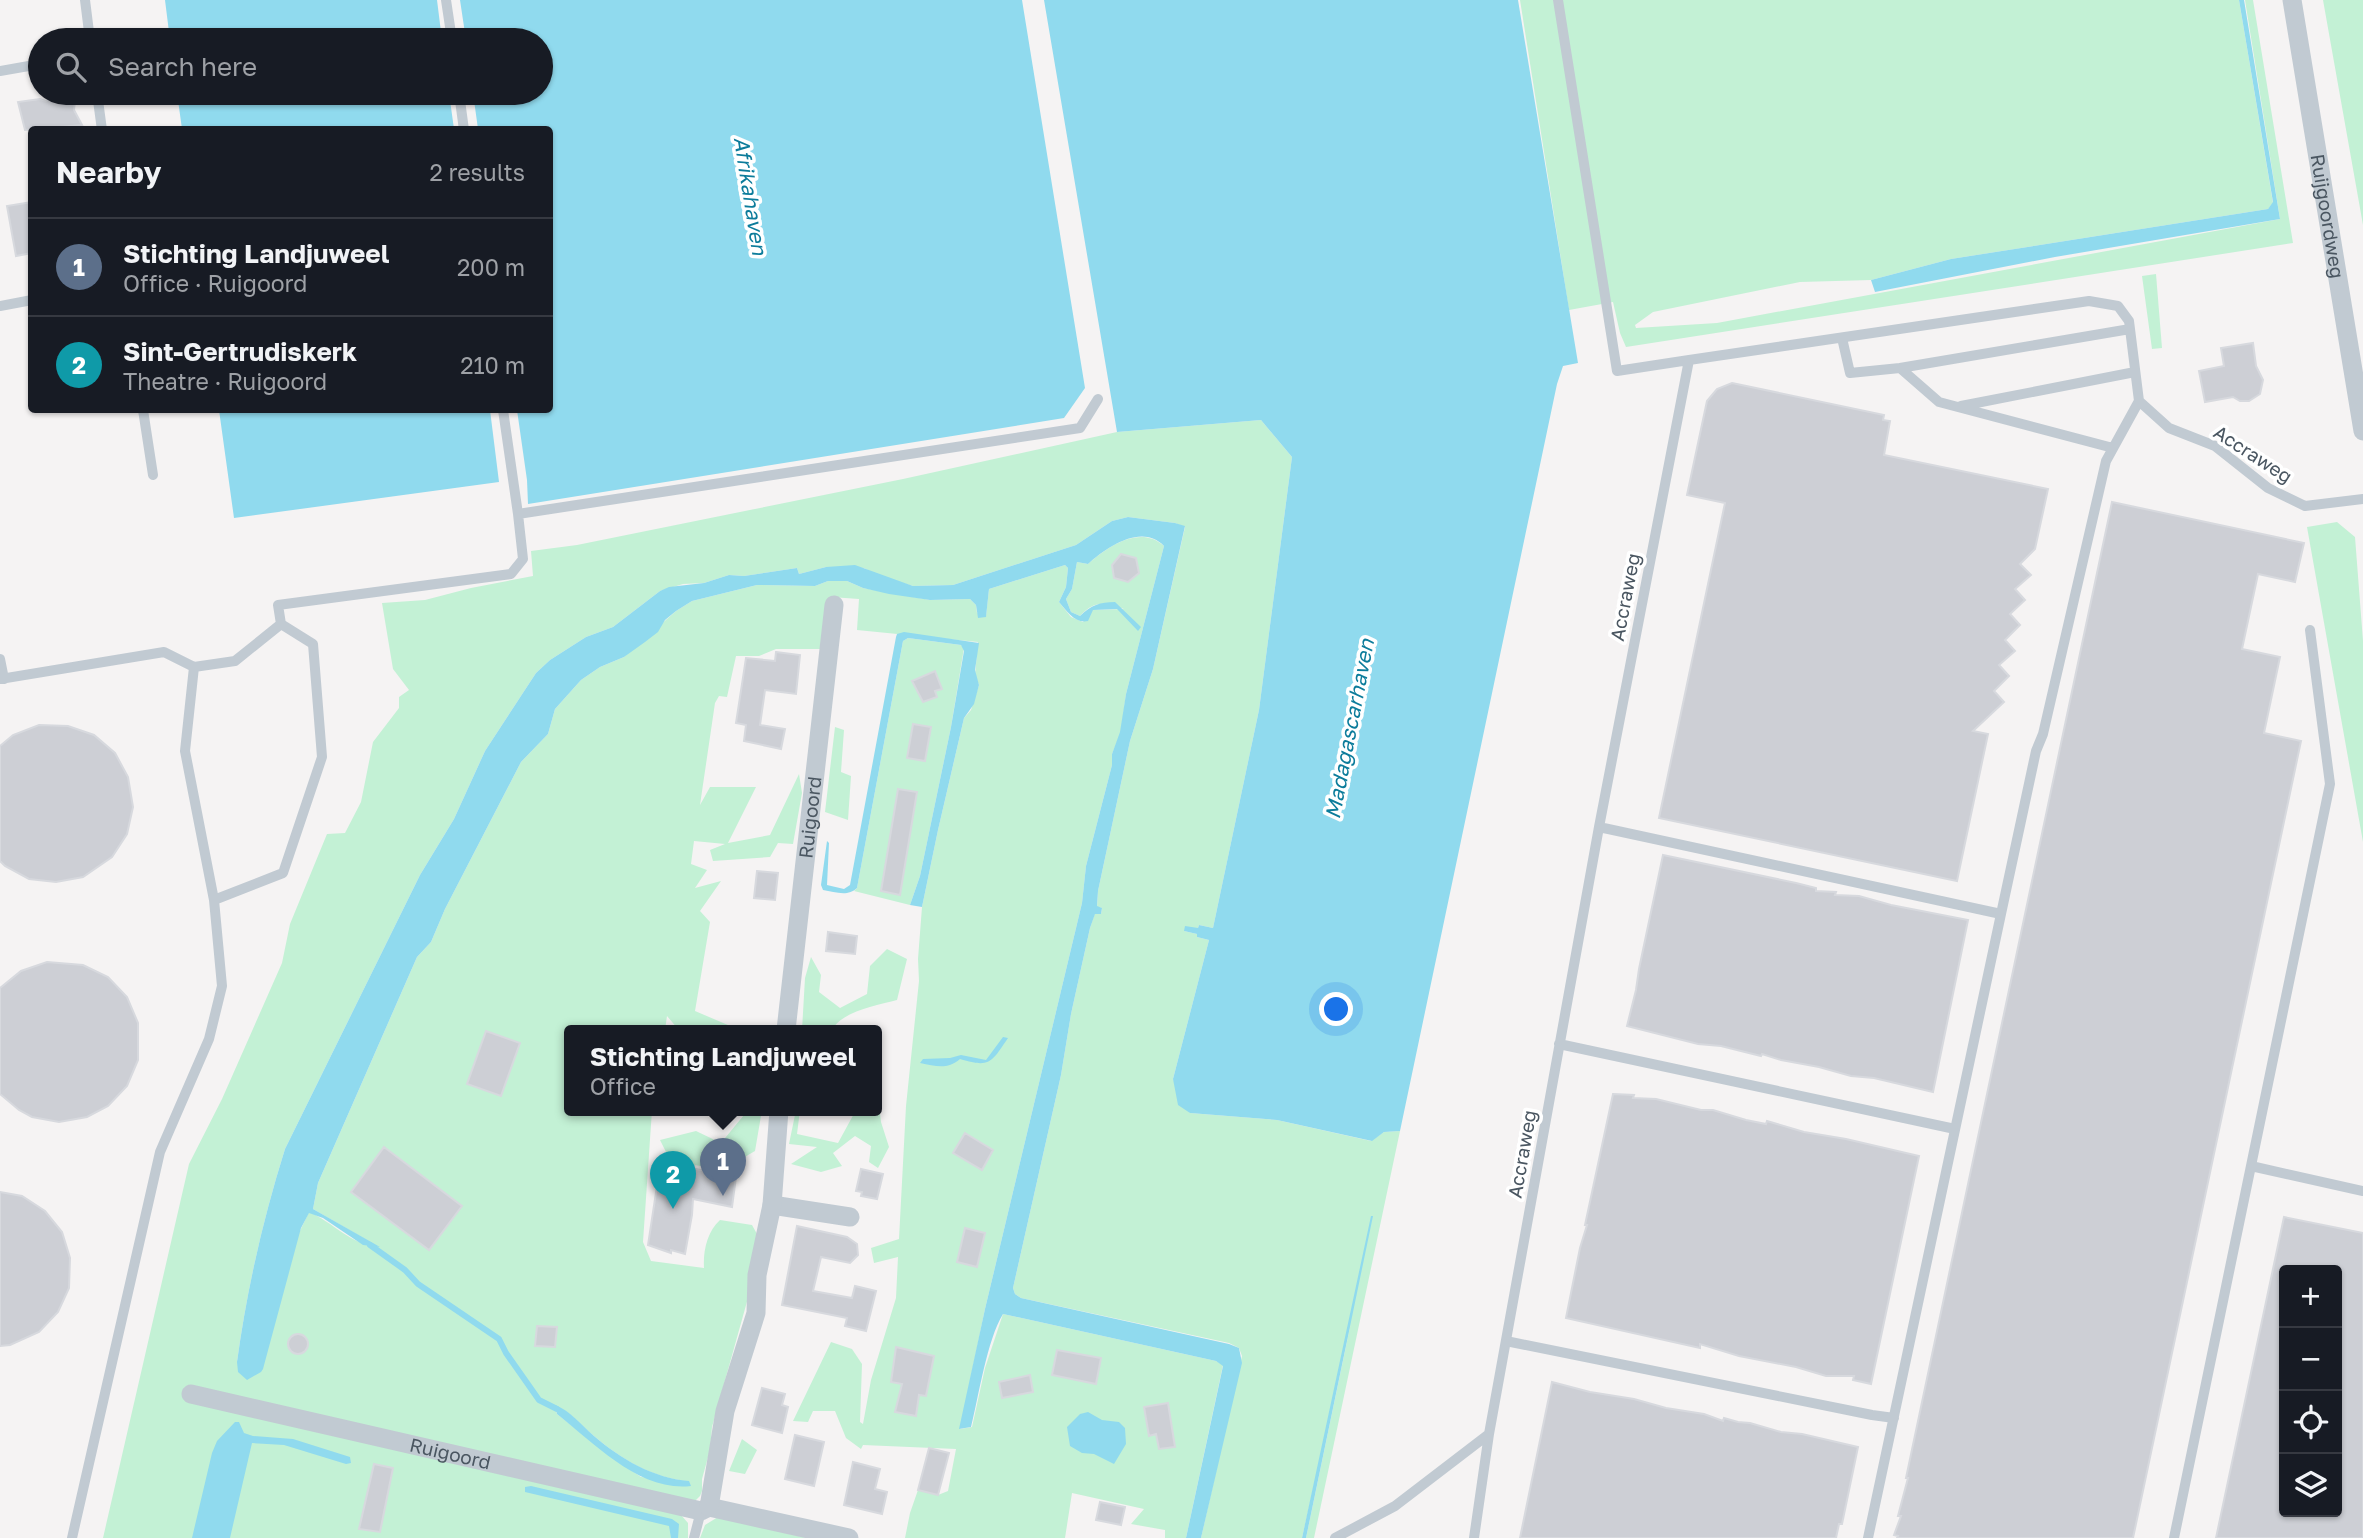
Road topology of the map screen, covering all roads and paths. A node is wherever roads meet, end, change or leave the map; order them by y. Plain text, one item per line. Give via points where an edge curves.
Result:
1 (85, 0) edge
2 (446, 0) edge
3 (1558, 0) edge
4 (2292, 0) edge
5 (88, 28) edge
6 (450, 28) edge
7 (28, 66) edge
8 (0, 71) edge
9 (99, 105) edge
10 (461, 105) edge
11 (101, 126) edge
12 (463, 126) edge
13 (28, 301) edge
14 (0, 306) edge
15 (2130, 329) junction
16 (1842, 338) junction
17 (1689, 360) junction
18 (1900, 368) junction
19 (2135, 372) junction
20 (1098, 400) dead end
21 (2139, 401) junction
22 (1957, 407) junction
23 (144, 413) edge
24 (503, 413) edge
25 (2363, 431) edge
26 (2113, 447) junction
27 (153, 475) dead end
28 (2363, 499) edge
29 (518, 514) junction
30 (834, 605) dead end
31 (282, 624) junction
32 (2310, 630) dead end
33 (0, 659) edge
34 (194, 667) junction
35 (2, 679) edge
36 (1599, 827) junction
37 (214, 900) junction
38 (2001, 914) junction
39 (787, 1025) edge
40 (1559, 1045) junction
41 (779, 1116) edge
42 (1955, 1129) junction
43 (2252, 1166) junction
44 (2363, 1191) edge
45 (772, 1205) junction
46 (850, 1217) dead end
47 (1506, 1341) junction
48 (191, 1394) dead end
49 (1894, 1418) junction
50 (1489, 1434) junction
51 (705, 1509) junction
52 (72, 1538) edge
53 (694, 1538) edge
54 (849, 1538) edge
55 (1335, 1538) edge
56 (1474, 1538) edge
57 (1868, 1538) edge
58 (2174, 1538) edge

1 - 5 lane
2 - 6 lane
3 - 17 lane via 1618,371
4 - 25 street, Ruijgoordweg
7 - 8 lane
9 - 11 lane
10 - 12 lane
13 - 14 lane
15 - 16 lane via 2118,306 2089,301
15 - 18 lane
15 - 19 lane
16 - 17 lane
16 - 18 lane via 1850,373
17 - 36 lane, Accraweg
18 - 22 lane via 1939,402
19 - 21 lane
19 - 22 lane
20 - 29 lane via 1080,428
21 - 26 lane
21 - 28 lane, Accraweg via 2169,428 2215,446 2268,488 2305,506
22 - 26 lane
23 - 27 lane
24 - 29 lane
26 - 38 lane via 2036,751
29 - 31 lane via 523,559 511,574 278,605
30 - 39 street, Ruigoord
31 - 34 lane via 235,661
31 - 37 lane via 313,644 322,758 283,873
32 - 43 lane via 2330,784
33 - 35 lane
34 - 35 lane via 163,652
34 - 37 lane via 186,751
36 - 38 lane
36 - 40 lane, Accraweg
37 - 52 lane via 222,986 209,1039 160,1152
38 - 42 lane
40 - 42 lane
40 - 47 lane, Accraweg
41 - 45 street
42 - 49 lane
43 - 44 lane
43 - 58 lane
45 - 46 street
45 - 51 street via 757,1275 756,1313 725,1410
47 - 49 lane
47 - 50 lane, Accraweg
48 - 51 street, Ruigoord
49 - 57 lane
50 - 55 lane via 1395,1506
50 - 56 lane, Accraweg
51 - 53 lane
51 - 54 street, Ruigoord

